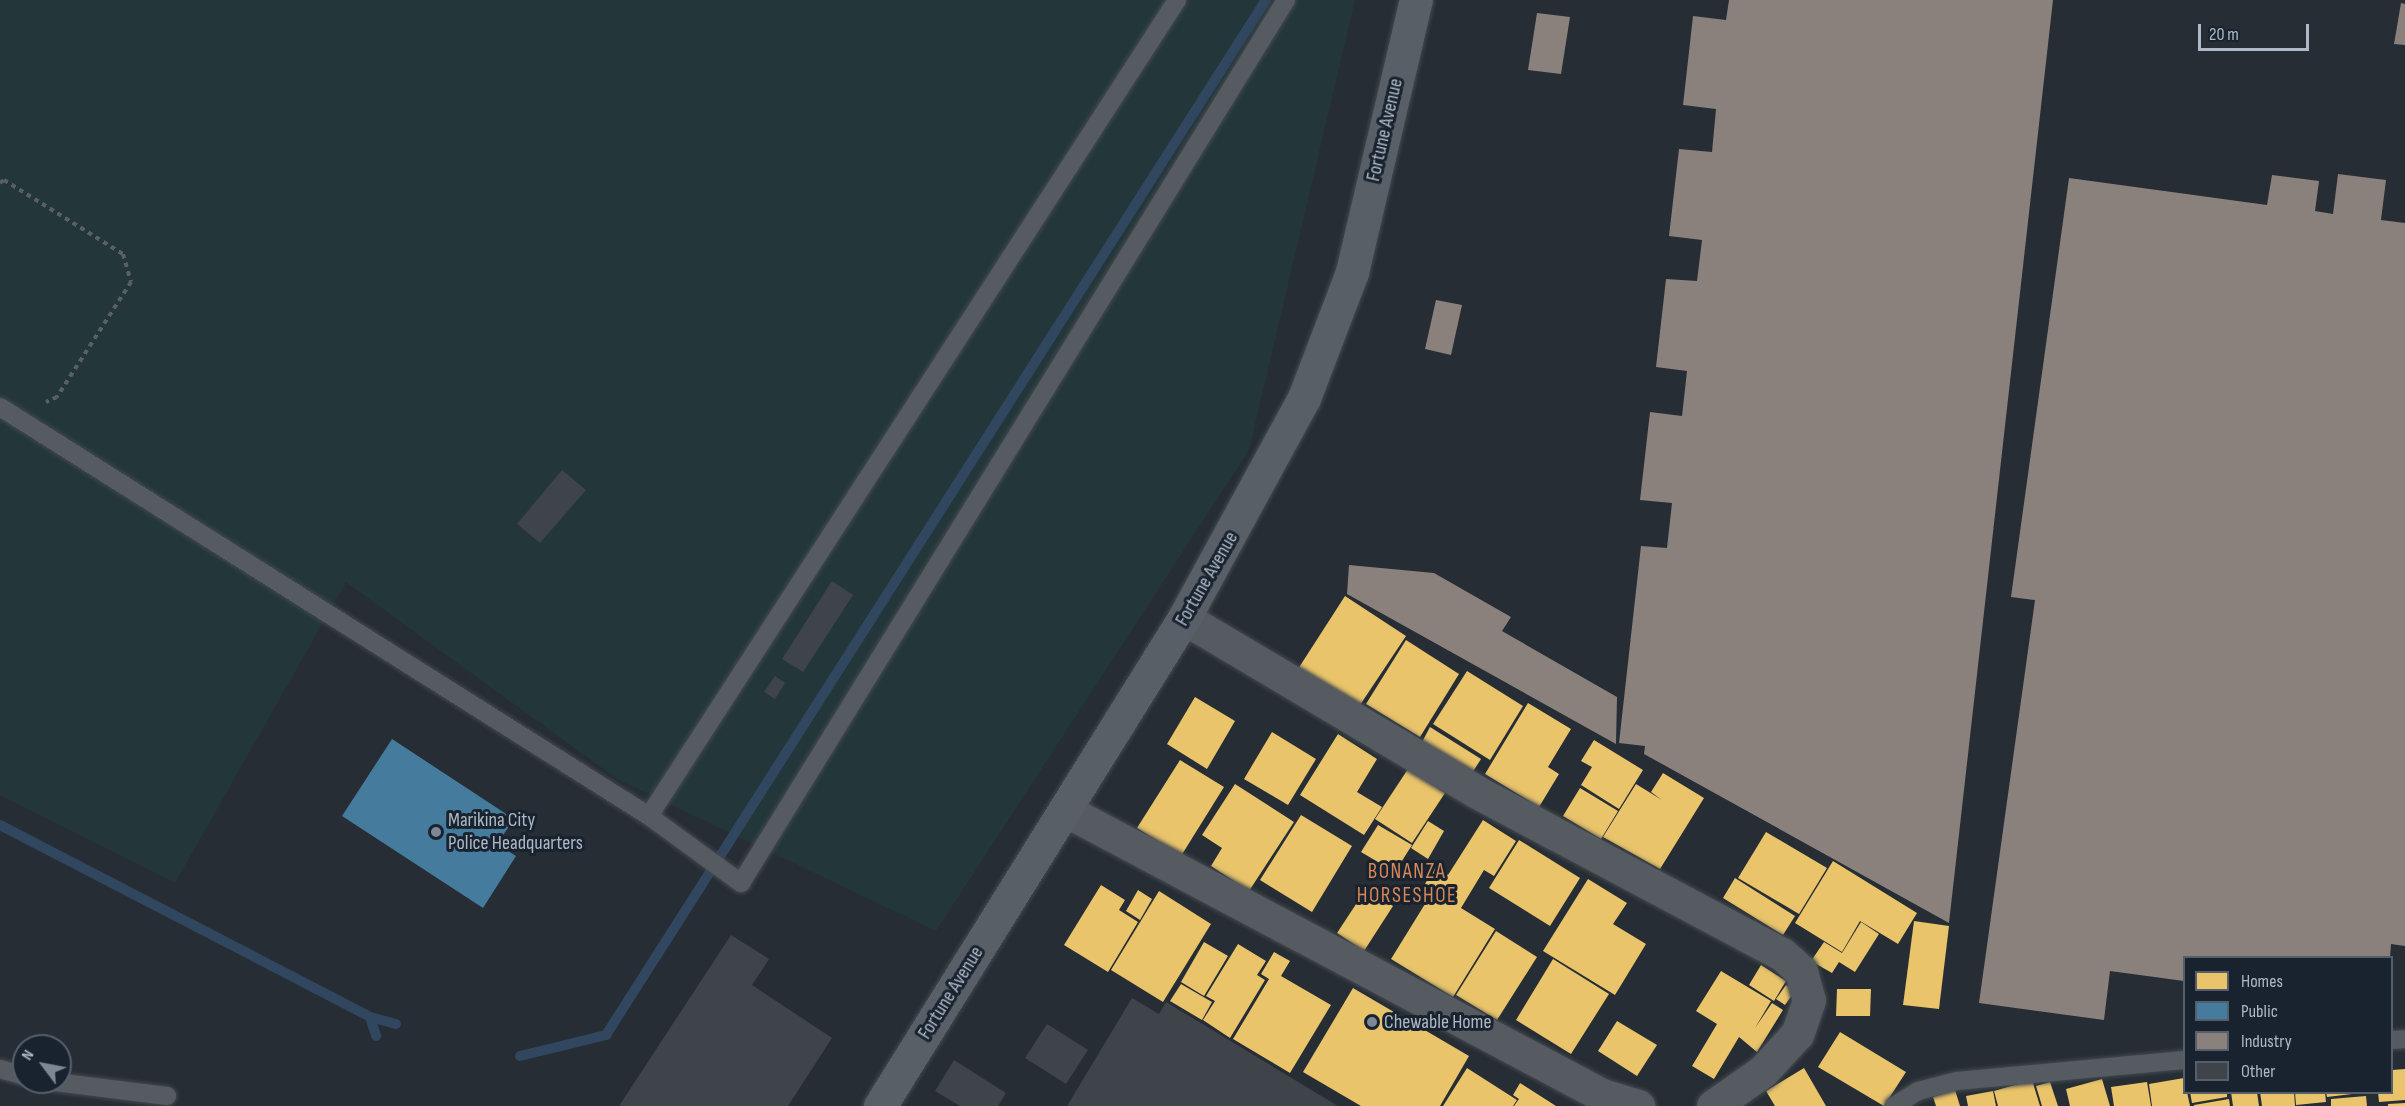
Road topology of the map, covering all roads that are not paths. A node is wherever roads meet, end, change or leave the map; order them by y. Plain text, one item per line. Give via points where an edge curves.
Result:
1 (1176, 0) edge
2 (1286, 0) edge
3 (1416, 0) edge
4 (7, 411) edge
5 (1184, 618) junction
6 (1065, 810) junction
7 (649, 816) junction
8 (2183, 1060) edge
9 (72, 1084) edge
10 (167, 1096) dead end
11 (880, 1106) edge
12 (1638, 1106) edge
13 (1713, 1106) edge
14 (1894, 1106) edge

1 - 7 lane
2 - 7 lane via 741,883
3 - 5 main road, Fortune Avenue via 1352,272 1332,330 1262,485
4 - 7 lane
5 - 6 main road, Fortune Avenue
5 - 13 street via 1475,791 1782,954 1801,971 1809,1000 1797,1034 1763,1071
6 - 11 main road, Fortune Avenue
6 - 12 street via 1602,1095
8 - 14 lane via 1957,1081 1918,1090
9 - 10 lane

